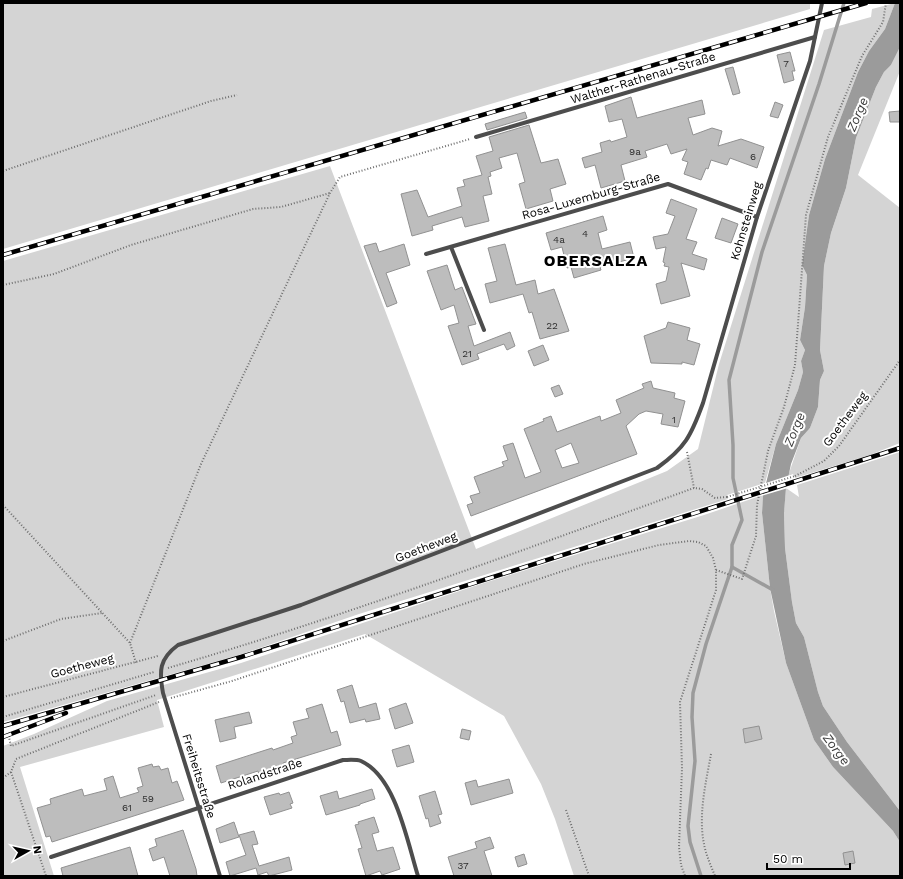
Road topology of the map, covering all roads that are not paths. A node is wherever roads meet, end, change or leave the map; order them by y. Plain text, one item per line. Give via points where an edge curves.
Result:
1 (822, 3) edge
2 (816, 37) junction
3 (476, 137) road end
4 (757, 217) junction
5 (451, 247) junction
6 (426, 254) dead end
7 (484, 330) dead end
8 (685, 444) joint
9 (161, 681) joint
10 (198, 807) junction
11 (51, 857) dead end
12 (220, 876) edge
13 (418, 876) edge

1 - 2 street, Kohnsteinweg
2 - 3 street, Walther-Rathenau-Straße
2 - 4 street, Kohnsteinweg
4 - 5 street, Rosa-Luxemburg-Straße via 668,184
4 - 8 street, Kohnsteinweg via 703,403
5 - 6 street, Rosa-Luxemburg-Straße
5 - 7 street
8 - 9 street, Goetheweg via 657,468 301,605 178,645 166,654 161,670
9 - 10 street, Freiheitsstraße
10 - 11 street, Rolandstraße
10 - 12 street, Freiheitsstraße
10 - 13 street, Rolandstraße via 343,760 360,760 374,769 387,784

